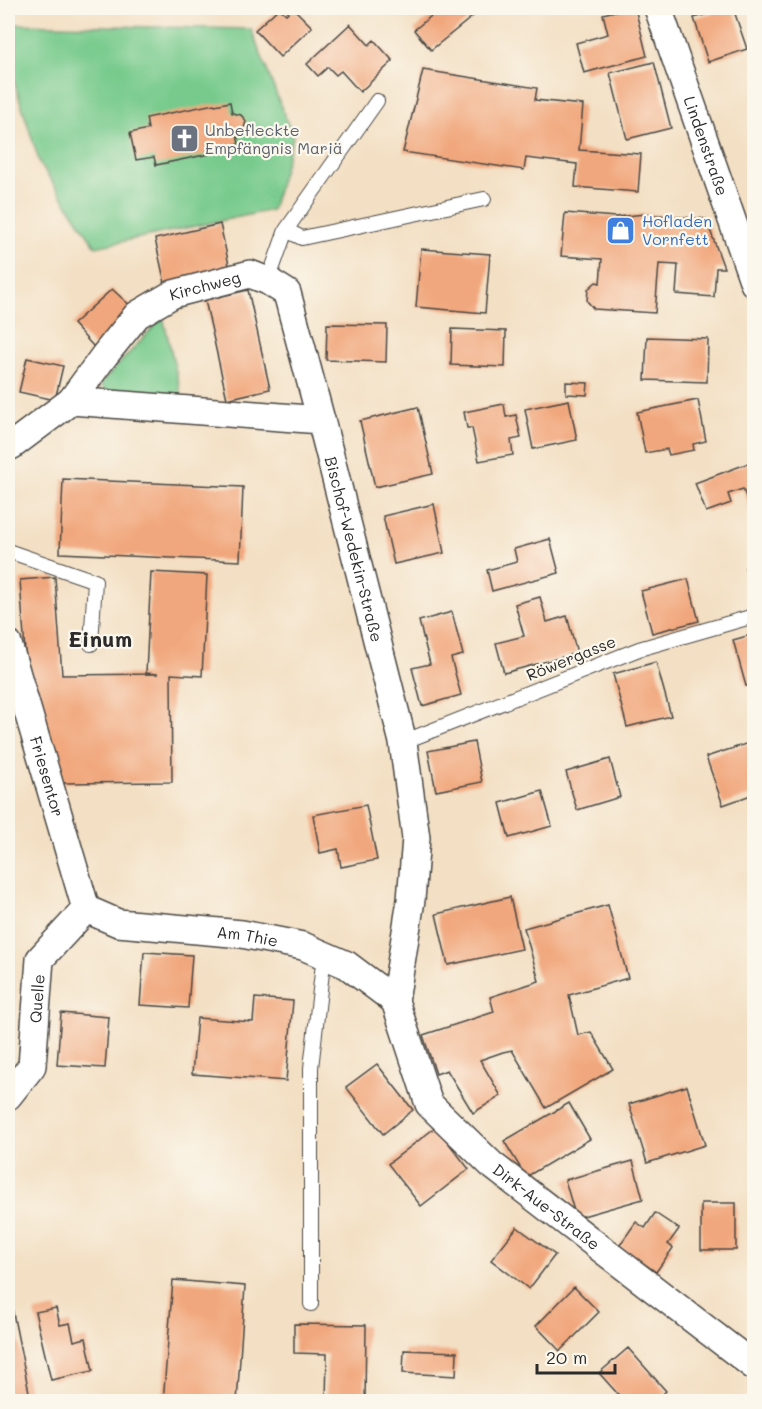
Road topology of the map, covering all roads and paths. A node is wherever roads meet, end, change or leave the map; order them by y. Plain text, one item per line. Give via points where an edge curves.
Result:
1 (658, 8) edge
2 (377, 101) dead end
3 (484, 199) dead end
4 (286, 230) junction
5 (268, 281) junction
6 (754, 283) edge
7 (71, 401) junction
8 (321, 420) junction
9 (8, 452) edge
10 (8, 551) edge
11 (754, 616) edge
12 (8, 644) edge
13 (91, 644) dead end
14 (403, 742) junction
15 (86, 909) junction
16 (324, 955) junction
17 (395, 1001) junction
18 (8, 1096) edge
19 (310, 1304) dead end
20 (754, 1366) edge

1 - 6 street, Lindenstraße
2 - 4 lane
3 - 4 lane via 302,238
4 - 5 lane
5 - 7 street, Kirchweg via 250,274 184,291 137,315
5 - 8 street via 287,293
7 - 8 street
7 - 9 street
8 - 14 street, Bischof-Wedekin-Straße
10 - 13 lane via 95,581
11 - 14 lane, Röwergasse via 639,649
12 - 15 street, Friesentor
14 - 17 street, Bischof-Wedekin-Straße via 416,838
15 - 16 street, Am Thie via 118,923 242,934 303,946
15 - 18 street, Quelle via 40,960 32,1066
16 - 17 street, Am Thie via 347,965
16 - 19 lane via 310,1068
17 - 20 street, Dirk-Aue-Straße via 429,1104 492,1165

